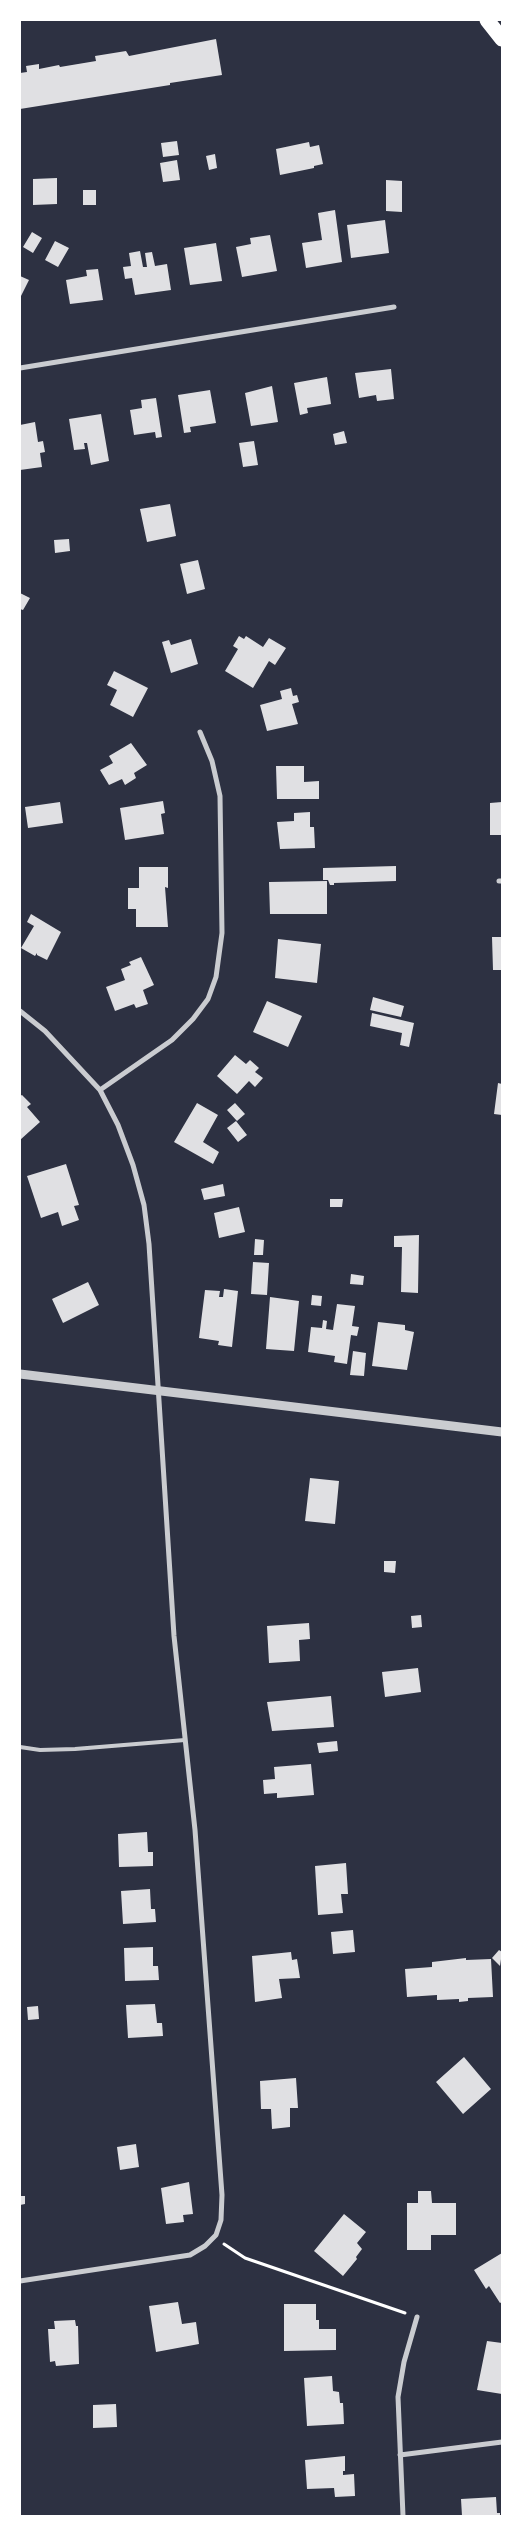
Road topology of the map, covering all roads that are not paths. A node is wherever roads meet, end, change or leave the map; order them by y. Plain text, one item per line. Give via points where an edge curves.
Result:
1 (487, 20) edge
2 (496, 20) edge
3 (502, 28) edge
4 (502, 39) edge
5 (394, 307) dead end
6 (20, 368) edge
7 (200, 732) dead end
8 (20, 1010) edge
9 (100, 1090) junction
10 (20, 1374) edge
11 (157, 1392) junction
12 (502, 1432) edge
13 (186, 1740) junction
14 (20, 1747) edge
15 (20, 2280) edge
16 (417, 2317) road end
17 (502, 2442) edge
18 (400, 2454) junction
19 (404, 2516) edge

1 - 4 highway
2 - 3 highway
5 - 6 street
7 - 9 street via 212,761 220,796 222,932 216,977 208,998 172,1040
8 - 9 street via 45,1031
9 - 11 street via 121,1133 144,1205
10 - 11 street
11 - 12 street
11 - 13 street via 174,1636
13 - 14 lane via 75,1749
13 - 15 street via 222,2196 221,2220 216,2235 190,2255
16 - 18 street via 398,2397
17 - 18 street
18 - 19 street

